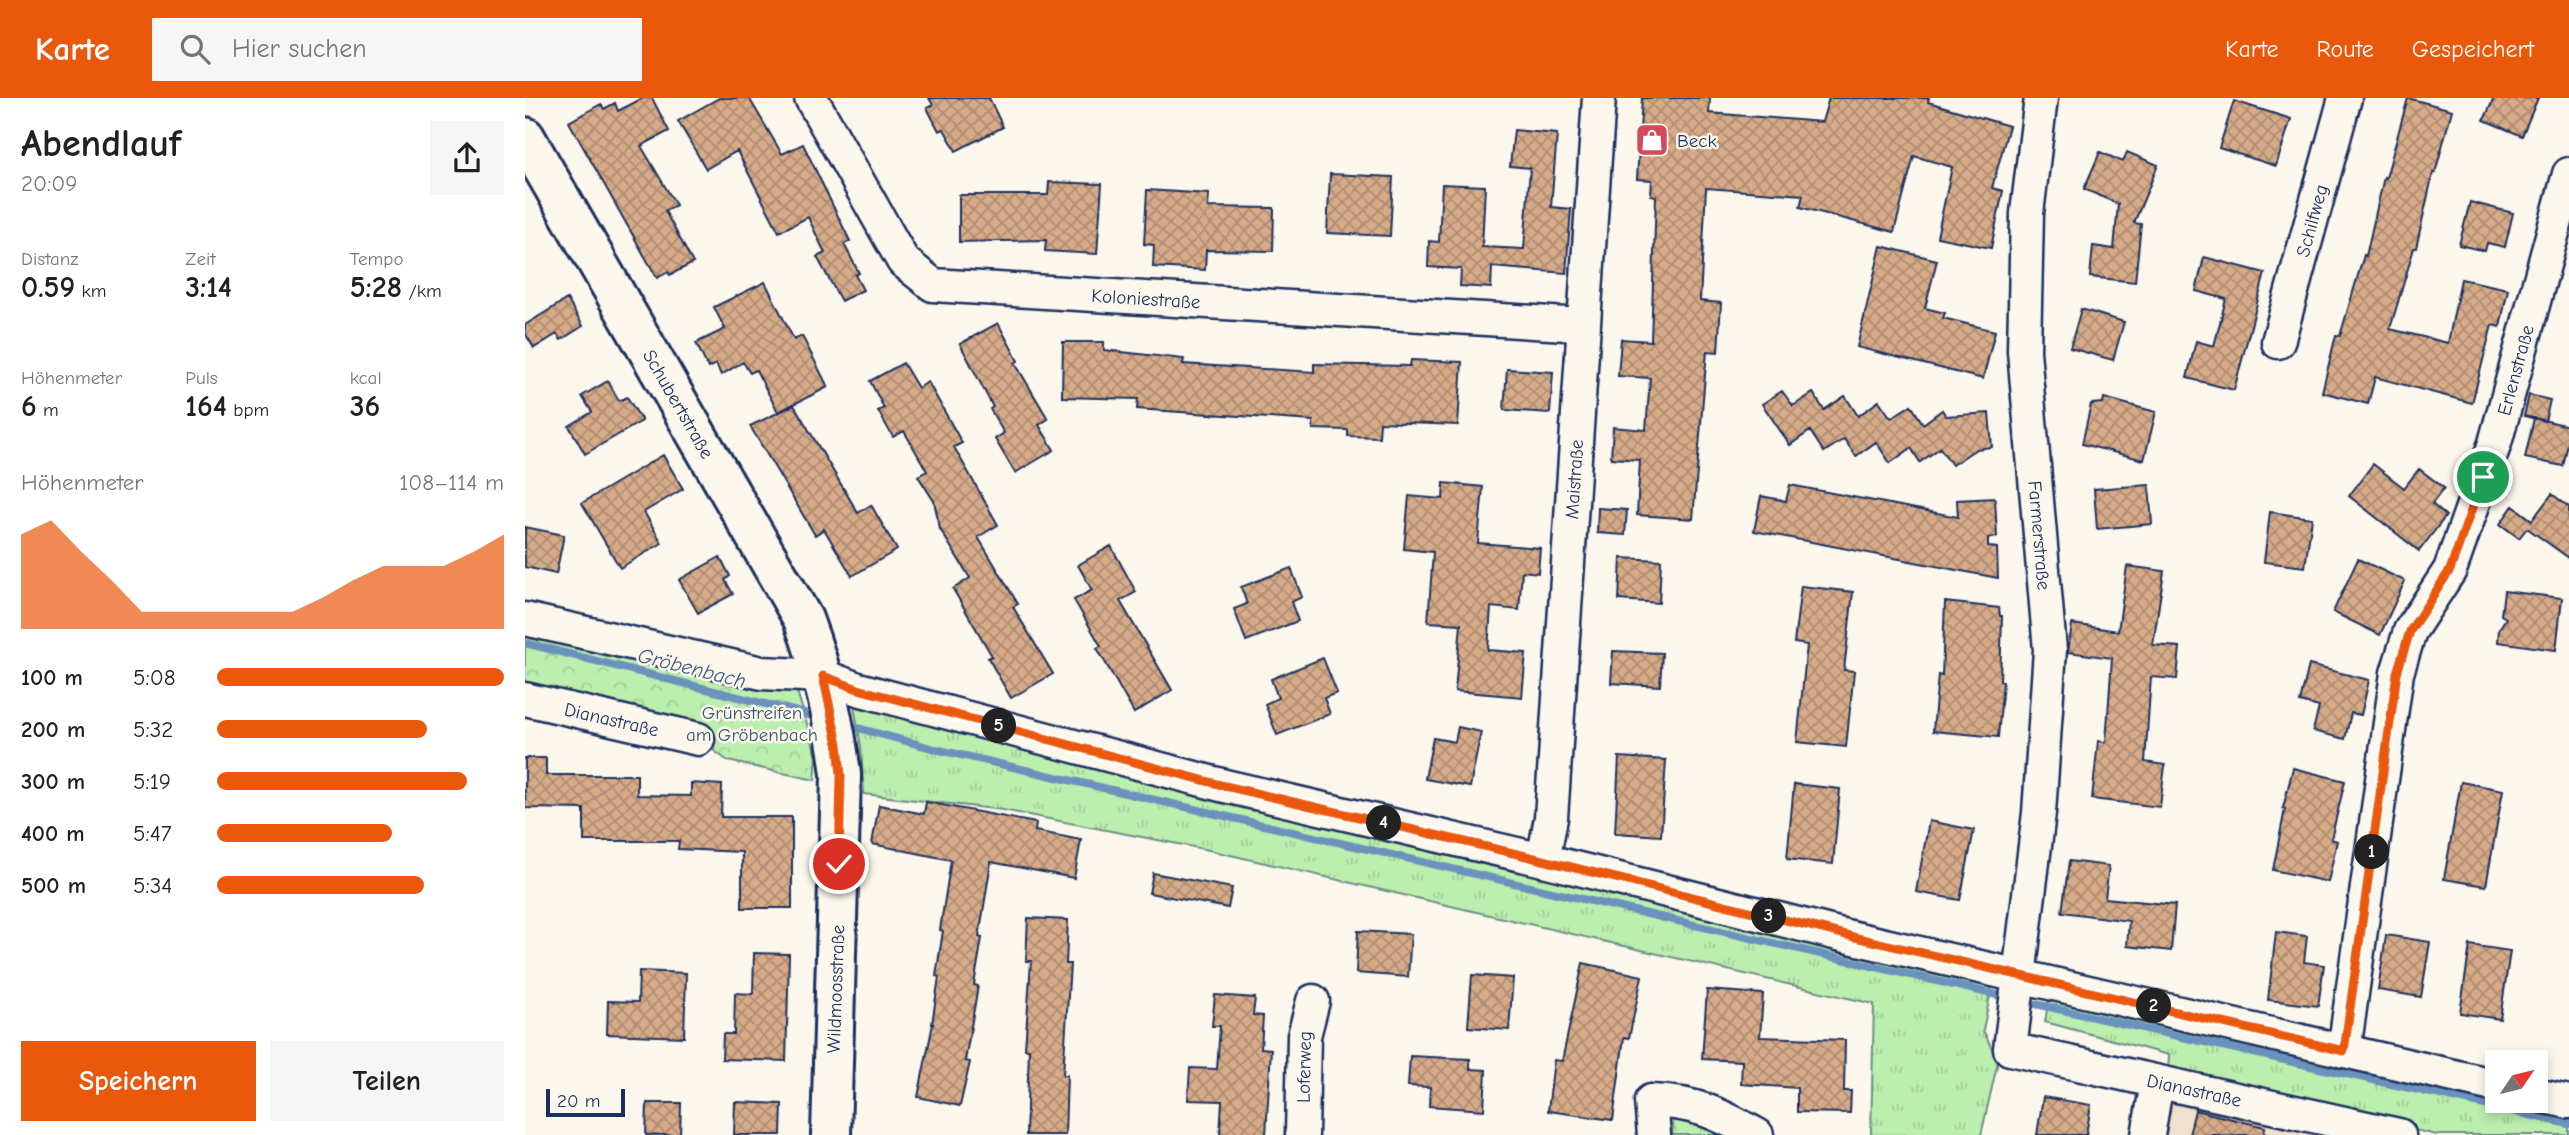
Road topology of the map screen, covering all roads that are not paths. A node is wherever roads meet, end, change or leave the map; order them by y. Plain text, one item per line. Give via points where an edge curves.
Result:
1 (811, 98) edge
2 (1599, 98) edge
3 (2041, 98) edge
4 (2345, 98) edge
5 (525, 137) edge
6 (2569, 174) edge
7 (1584, 325) junction
8 (2278, 342) dead end
9 (525, 619) edge
10 (827, 691) junction
11 (525, 699) edge
12 (698, 739) dead end
13 (1543, 860) junction
14 (1313, 1001) dead end
15 (2016, 1003) junction
16 (2344, 1051) junction
17 (2157, 1082) junction
18 (2485, 1083) edge
19 (2548, 1098) edge
20 (2569, 1102) edge
21 (831, 1135) edge
22 (1302, 1135) edge
23 (1654, 1135) edge
24 (1757, 1135) edge
25 (2148, 1135) edge
26 (2399, 1135) edge

1 - 7 street, Koloniestraße via 903,261 933,285
2 - 7 street, Maistraße
3 - 15 street, Farmerstraße via 2027,213 2024,351 2050,650 2039,813
4 - 8 street, Schilfweg
5 - 10 street, Schubertstraße via 803,619
6 - 16 street, Erlenstraße via 2495,443 2450,570 2410,631 2397,673
7 - 13 street, Maistraße via 1551,818
9 - 10 street
10 - 13 street via 858,689 1225,786
10 - 21 street, Wildmoosstraße via 841,775
11 - 12 street, Dianastraße
13 - 15 street via 1854,937
14 - 22 street, Loferweg via 1304,1036
15 - 16 street
15 - 17 street, Dianastraße via 2010,1049
16 - 18 street
17 - 25 street
17 - 26 street, Dianastraße
19 - 20 street
23 - 24 street via 1651,1101 1679,1101 1719,1114

